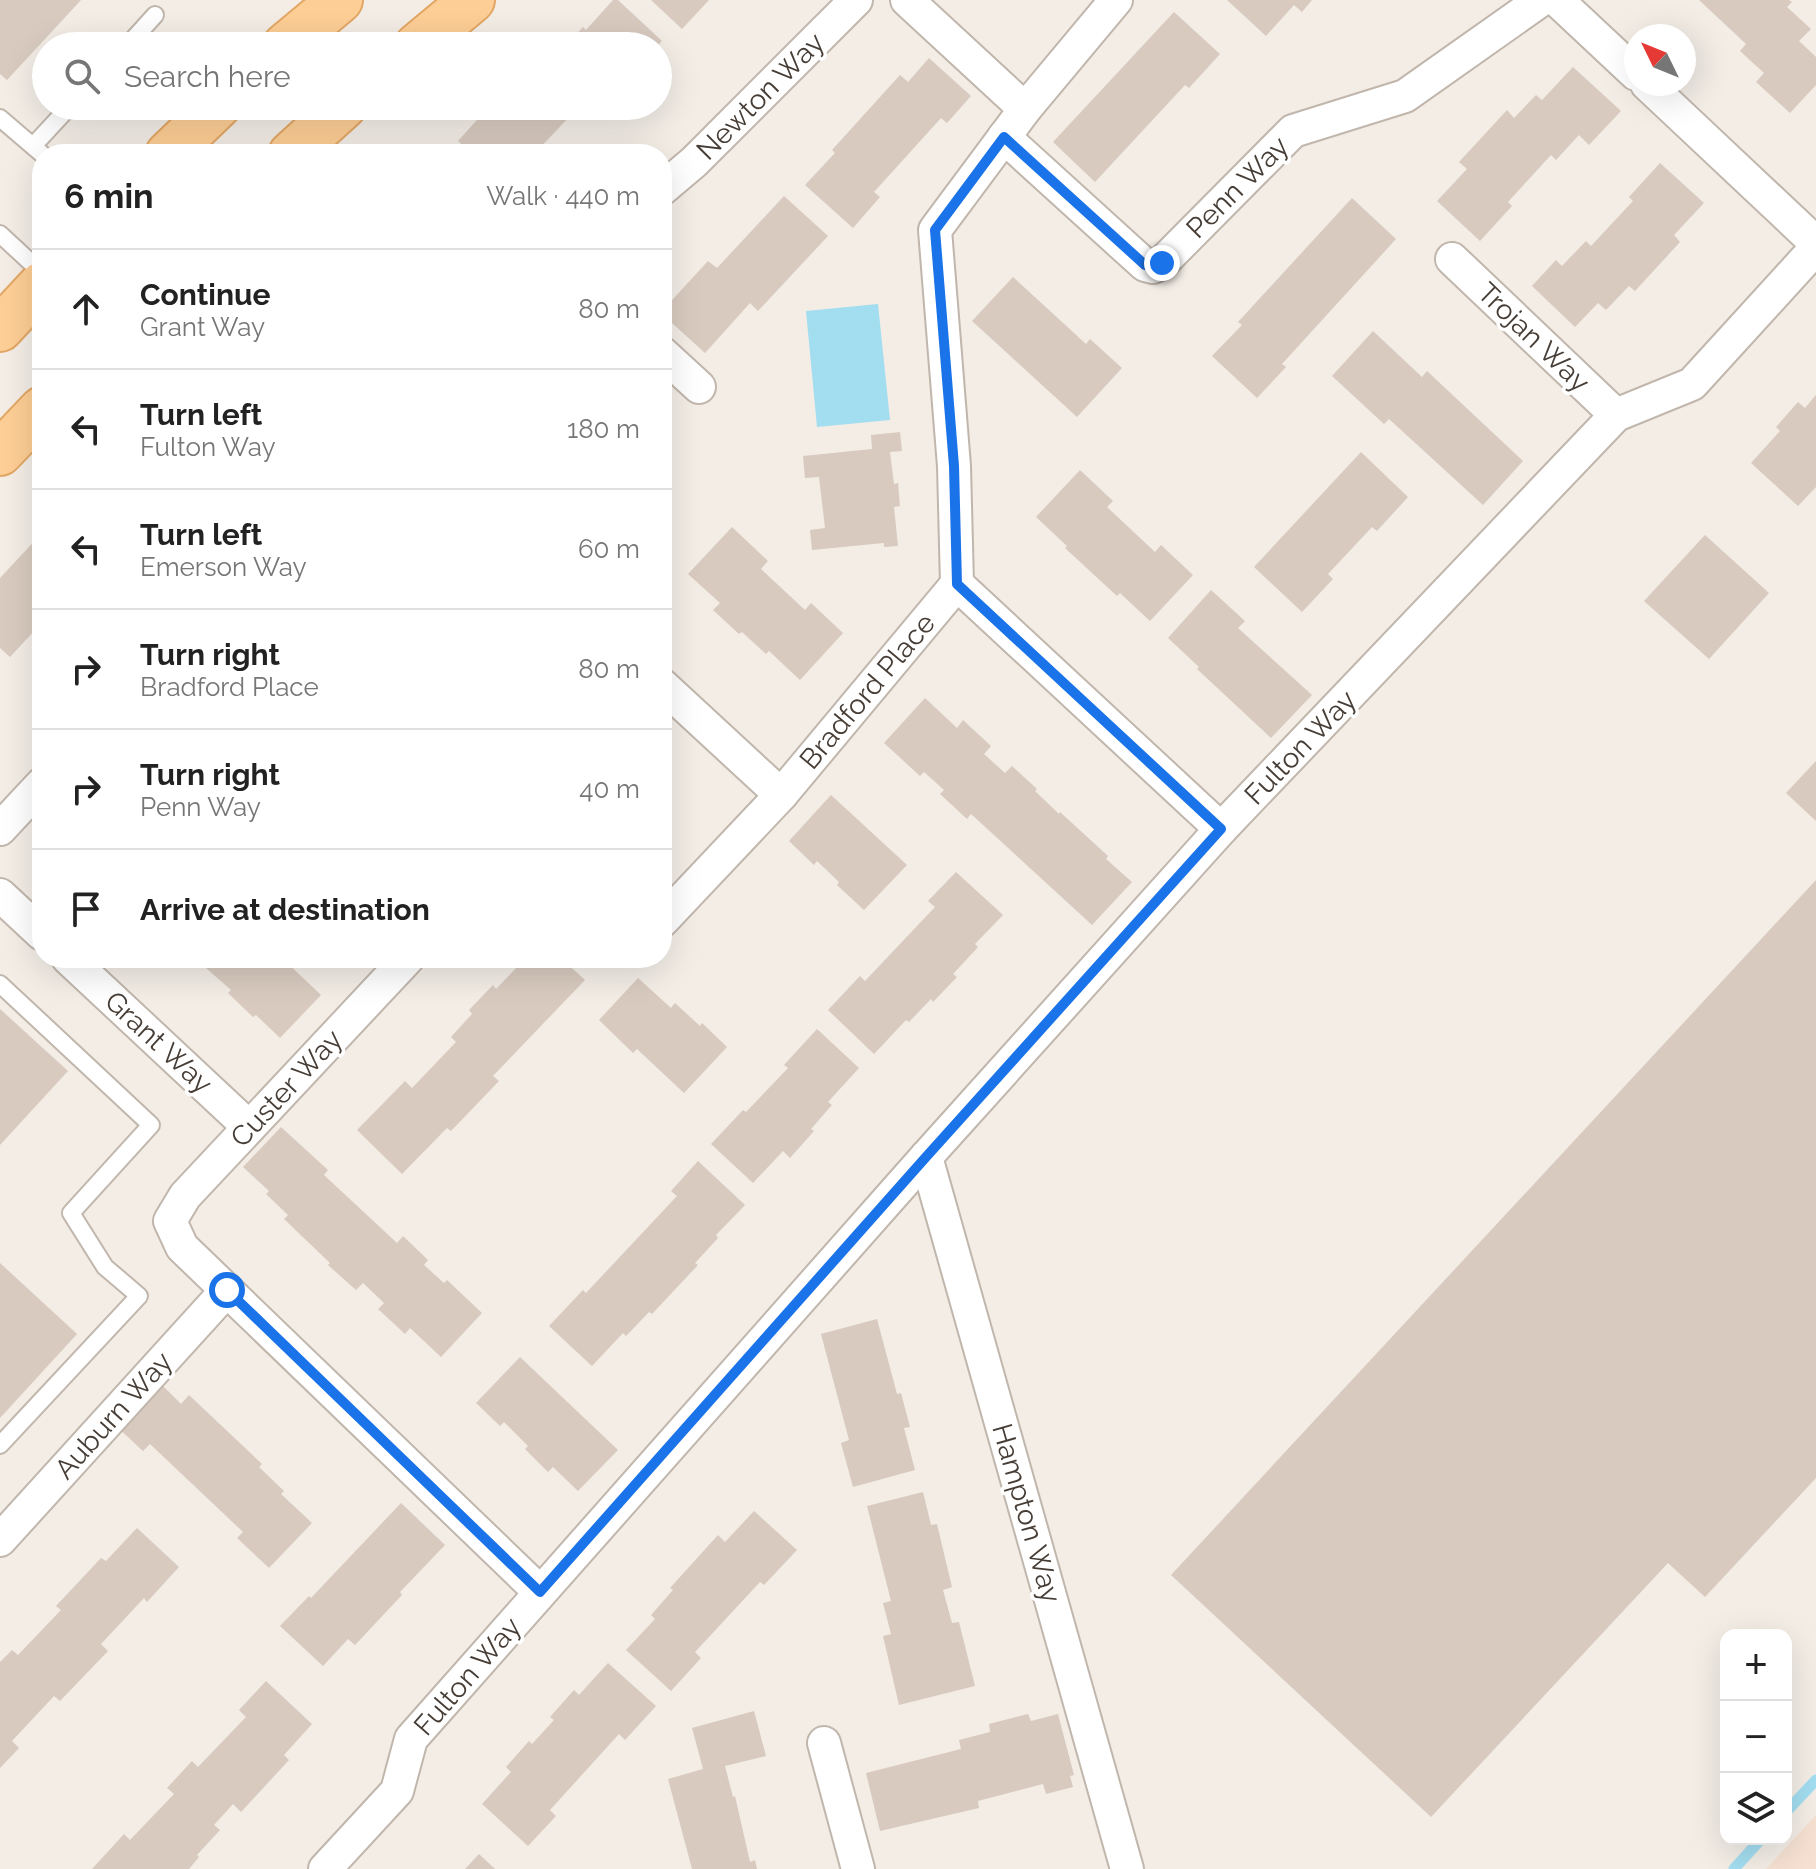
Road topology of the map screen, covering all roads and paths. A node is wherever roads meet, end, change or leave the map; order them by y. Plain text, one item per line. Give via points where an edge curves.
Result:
1 (340, 0) edge
2 (472, 0) edge
3 (856, 0) edge
4 (907, 0) edge
5 (1116, 0) edge
6 (1541, 0) edge
7 (1557, 0) edge
8 (155, 15) dead end
9 (140, 32) edge
10 (302, 32) edge
11 (434, 32) edge
12 (1624, 63) edge
13 (1660, 96) edge
14 (1025, 109) junction
15 (0, 118) edge
16 (60, 120) edge
17 (203, 120) edge
18 (329, 120) edge
19 (1004, 137) junction
20 (42, 144) edge
21 (178, 144) edge
22 (302, 144) edge
23 (32, 145) edge
24 (672, 181) edge
25 (0, 234) edge
26 (1816, 245) edge
27 (1452, 259) dead end
28 (32, 264) edge
29 (32, 295) edge
30 (0, 329) edge
31 (672, 362) edge
32 (699, 387) dead end
33 (1616, 415) junction
34 (32, 419) edge
35 (0, 453) edge
36 (957, 584) junction
37 (672, 694) edge
38 (32, 795) edge
39 (781, 795) junction
40 (0, 829) edge
41 (1221, 829) junction
42 (0, 895) edge
43 (672, 910) edge
44 (32, 925) edge
45 (79, 968) edge
46 (399, 968) edge
47 (0, 984) edge
48 (249, 1127) junction
49 (926, 1157) junction
50 (227, 1290) junction
51 (0, 1445) edge
52 (0, 1540) edge
53 (540, 1592) junction
54 (824, 1743) dead end
55 (325, 1869) edge
56 (858, 1869) edge
57 (1127, 1869) edge

1 - 10 main road
2 - 11 main road
3 - 24 street, Newton Way
4 - 14 street
5 - 14 street
6 - 19 street, Penn Way via 1405,96 1293,131 1153,267
7 - 12 street
8 - 9 lane
13 - 26 street
14 - 19 street
15 - 23 lane
16 - 20 lane
17 - 21 main road
18 - 22 main road
19 - 36 street via 935,230 954,466
25 - 28 lane
26 - 33 street, Fulton Way via 1692,384
27 - 33 street, Trojan Way
29 - 30 main road
31 - 32 street
33 - 41 street, Fulton Way
34 - 35 main road
36 - 39 street, Bradford Place
36 - 41 street
37 - 39 street
38 - 40 street
39 - 43 street, Bradford Place
41 - 49 street, Fulton Way
42 - 44 street
45 - 48 street, Grant Way
46 - 48 street, Custer Way
47 - 51 lane via 151,1125 71,1213 105,1267 139,1296
48 - 50 street, Custer Way via 185,1196 170,1221 182,1247
49 - 53 street, Fulton Way
49 - 57 street, Hampton Way
50 - 52 street, Auburn Way
50 - 53 street
53 - 55 street, Fulton Way via 411,1739 397,1791
54 - 56 street

